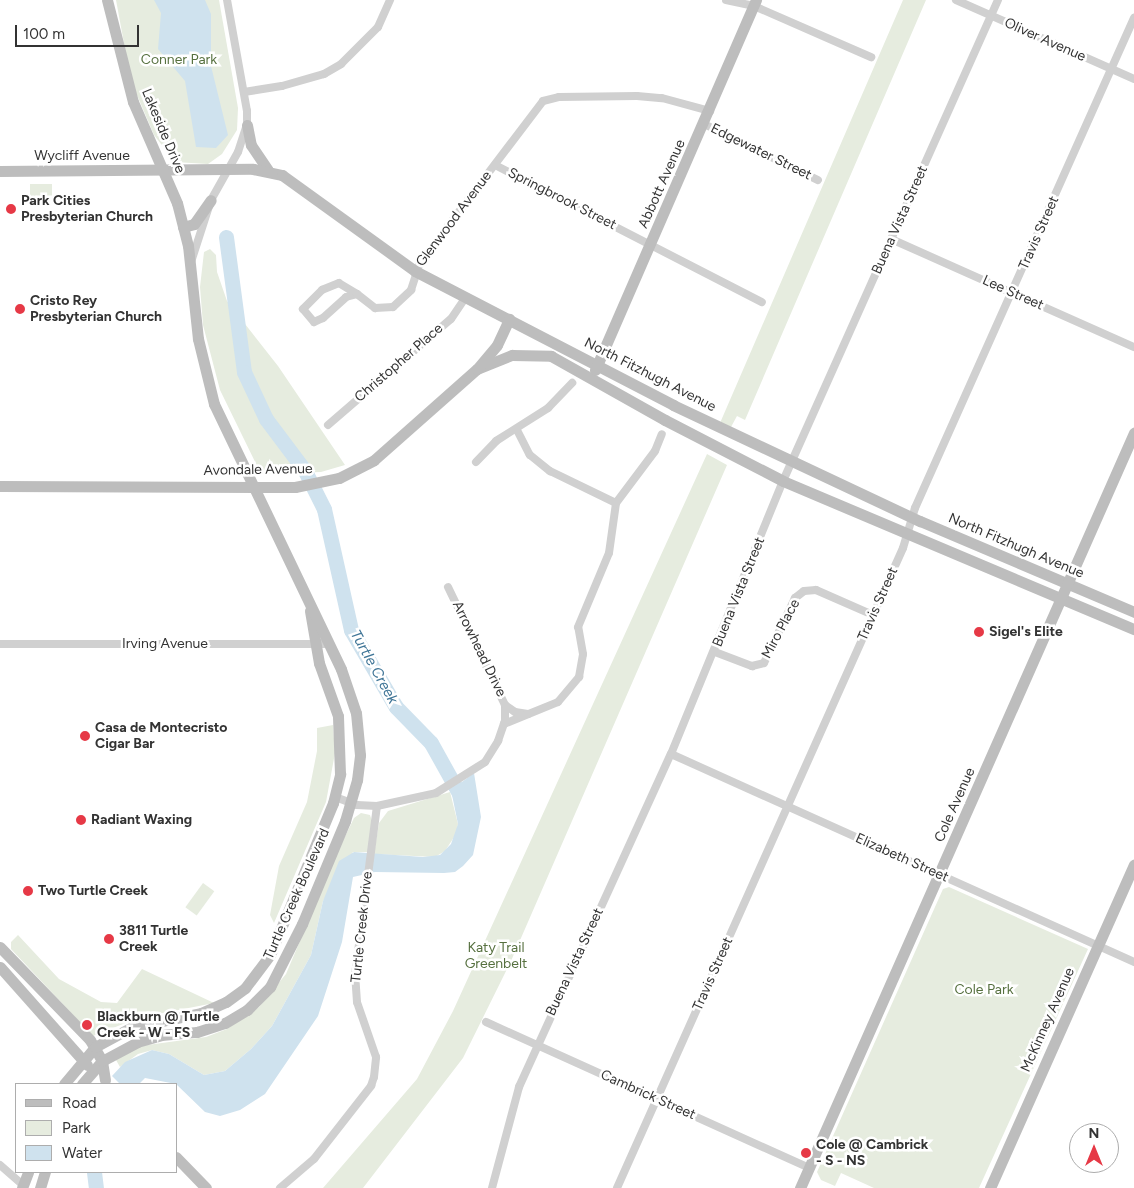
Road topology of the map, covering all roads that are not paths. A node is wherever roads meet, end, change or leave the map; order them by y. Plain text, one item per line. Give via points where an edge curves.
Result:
1 (107, 0) edge
2 (227, 0) edge
3 (390, 0) edge
4 (726, 0) edge
5 (956, 0) edge
6 (998, 0) edge
7 (755, 3) edge
8 (991, 16) junction
9 (1134, 18) edge
10 (871, 57) dead end
11 (1112, 69) junction
12 (1134, 79) edge
13 (244, 92) junction
14 (550, 98) joint
15 (710, 111) junction
16 (704, 124) junction
17 (247, 125) junction
18 (494, 164) junction
19 (229, 169) junction
20 (164, 170) junction
21 (268, 170) junction
22 (0, 172) edge
23 (818, 180) dead end
24 (211, 200) junction
25 (183, 227) junction
26 (891, 239) junction
27 (651, 244) junction
28 (191, 268) junction
29 (415, 271) junction
30 (1012, 292) junction
31 (357, 294) junction
32 (466, 297) junction
33 (762, 302) dead end
34 (509, 319) junction
35 (1134, 347) edge
36 (551, 356) joint
37 (598, 365) junction
38 (477, 369) junction
39 (591, 378) junction
40 (572, 383) dead end
41 (673, 405) junction
42 (665, 420) junction
43 (328, 425) dead end
44 (518, 430) junction
45 (1134, 433) edge
46 (662, 434) dead end
47 (476, 462) dead end
48 (791, 462) junction
49 (782, 481) junction
50 (0, 486) edge
51 (260, 487) junction
52 (616, 503) junction
53 (912, 518) junction
54 (907, 536) junction
55 (1067, 586) junction
56 (448, 587) dead end
57 (1062, 601) junction
58 (309, 604) junction
59 (1134, 612) edge
60 (873, 615) junction
61 (1134, 629) edge
62 (0, 644) edge
63 (314, 644) junction
64 (330, 644) junction
65 (715, 652) junction
66 (505, 709) junction
67 (356, 713) junction
68 (528, 714) junction
69 (338, 716) junction
70 (504, 724) junction
71 (671, 754) junction
72 (335, 797) junction
73 (351, 803) junction
74 (377, 806) junction
75 (787, 806) junction
76 (1134, 865) edge
77 (940, 875) junction
78 (279, 935) junction
79 (294, 942) junction
80 (1098, 946) junction
81 (0, 947) edge
82 (1134, 962) edge
83 (0, 967) edge
84 (486, 1022) dead end
85 (537, 1044) junction
86 (95, 1048) junction
87 (82, 1060) junction
88 (102, 1061) junction
89 (92, 1070) junction
90 (106, 1082) edge
91 (65, 1083) edge
92 (83, 1083) edge
93 (657, 1099) junction
94 (178, 1159) edge
95 (0, 1165) edge
96 (809, 1168) junction
97 (28, 1173) edge
98 (45, 1173) edge
99 (25, 1187) edge
100 (40, 1188) edge
101 (206, 1188) edge
102 (280, 1188) edge
103 (492, 1188) edge
104 (617, 1188) edge
105 (800, 1188) edge
106 (990, 1188) edge

1 - 20 main road, Lakeside Drive via 133,102
2 - 13 street
3 - 13 street via 378,27 341,64 324,74
4 - 7 street
5 - 8 street, Oliver Avenue
6 - 8 street, Buena Vista Street
7 - 10 street
7 - 15 main road, Abbott Avenue
8 - 11 street, Oliver Avenue
8 - 26 street, Buena Vista Street
9 - 11 street, Travis Street
11 - 12 street, Oliver Avenue
11 - 30 street, Travis Street
13 - 17 street
14 - 15 street, Edgewater Street via 662,98
14 - 18 street, Glenwood Avenue via 543,101
15 - 16 main road, Abbott Avenue
16 - 23 street, Edgewater Street
16 - 27 main road, Abbott Avenue
17 - 19 street, Turtle Creek Boulevard
17 - 21 main road via 251,145
18 - 27 street, Springbrook Street
18 - 29 street, Glenwood Avenue
19 - 20 main road, North Fitzhugh Avenue
19 - 21 main road, North Fitzhugh Avenue
19 - 24 street, Turtle Creek Boulevard
20 - 22 main road, Wycliff Avenue
20 - 25 main road, Lakeside Drive
21 - 29 main road, North Fitzhugh Avenue via 300,186
24 - 25 main road via 194,224
24 - 28 street, Turtle Creek Boulevard
25 - 28 main road, Lakeside Drive
26 - 30 street, Lee Street
26 - 48 street, Buena Vista Street
27 - 33 street, Springbrook Street
27 - 37 main road, Abbott Avenue
28 - 51 main road, Turtle Creek Boulevard via 198,339 214,404
29 - 31 street, Glenwood Avenue via 411,290 393,307 375,308
29 - 32 main road, North Fitzhugh Avenue
30 - 35 street, Lee Street
30 - 53 street, Travis Street
31 - 31 street, Glenwood Avenue via 346,297 314,322 303,310 322,290 339,282
32 - 34 main road, North Fitzhugh Avenue
32 - 43 street, Christopher Place via 451,319
34 - 37 main road, North Fitzhugh Avenue
34 - 38 main road, Avondale Avenue via 496,345
36 - 38 main road, Avondale Avenue via 512,355
36 - 39 main road, North Fitzhugh Avenue
37 - 39 main road, Abbott Avenue
37 - 41 main road, North Fitzhugh Avenue
38 - 51 main road, Avondale Avenue via 395,443 351,473 307,486
39 - 42 main road, North Fitzhugh Avenue
40 - 44 street via 548,408
41 - 42 main road
41 - 48 main road, North Fitzhugh Avenue
42 - 49 main road, North Fitzhugh Avenue
44 - 47 street via 496,441
44 - 52 street via 530,455 550,471
45 - 55 main road, Cole Avenue
46 - 52 street via 655,451
48 - 49 street, Buena Vista Street
48 - 53 main road, North Fitzhugh Avenue
49 - 54 main road, North Fitzhugh Avenue
49 - 65 street, Buena Vista Street
50 - 51 main road, Avondale Avenue
51 - 58 main road, Turtle Creek Boulevard
52 - 68 street via 609,553 578,627 583,654 579,678 558,702
53 - 54 street, Travis Street
53 - 55 main road, North Fitzhugh Avenue
54 - 57 main road, North Fitzhugh Avenue
54 - 60 street, Travis Street
55 - 57 main road, Cole Avenue
55 - 59 main road, North Fitzhugh Avenue
56 - 66 street, Arrowhead Drive
57 - 61 main road, North Fitzhugh Avenue
57 - 77 main road, Cole Avenue
58 - 63 main road, Turtle Creek Boulevard
58 - 64 main road, Turtle Creek Boulevard
60 - 65 street, Miro Place via 816,590 804,591 795,598 764,663 752,666
60 - 75 street, Travis Street
62 - 63 street, Irving Avenue
63 - 64 street, Irving Avenue
63 - 69 main road, Turtle Creek Boulevard
64 - 67 main road, Turtle Creek Boulevard
65 - 71 street, Buena Vista Street
66 - 68 street
66 - 70 street
67 - 69 main road
67 - 73 main road, Turtle Creek Boulevard via 360,755
68 - 70 street
69 - 72 main road, Turtle Creek Boulevard via 341,755
70 - 74 street via 485,762 472,772 444,789
71 - 75 street, Elizabeth Street
71 - 85 street, Buena Vista Street
72 - 73 street
72 - 78 main road, Turtle Creek Boulevard
73 - 74 street
73 - 79 main road, Turtle Creek Boulevard
74 - 102 street, Turtle Creek Drive via 355,988 362,1021 374,1048 374,1078 314,1159
75 - 77 street, Elizabeth Street
75 - 93 street, Travis Street
76 - 80 main road, McKinney Avenue
77 - 80 street, Elizabeth Street
77 - 96 main road, Cole Avenue
78 - 79 main road
78 - 86 main road, Turtle Creek Boulevard via 259,973 226,1002 201,1013 145,1022
79 - 88 main road, Turtle Creek Boulevard via 270,987 236,1017 197,1032 147,1038
80 - 82 street, Elizabeth Street
80 - 106 main road, McKinney Avenue
81 - 86 main road
83 - 87 main road
84 - 85 street, Cambrick Street
85 - 93 street, Cambrick Street
85 - 103 street, Buena Vista Street via 513,1102
86 - 87 main road, Turtle Creek Boulevard
86 - 88 main road
87 - 89 main road
87 - 91 main road, Turtle Creek Boulevard
88 - 89 main road, Turtle Creek Boulevard
88 - 90 main road
89 - 90 main road
89 - 92 main road, Turtle Creek Boulevard
93 - 96 street, Cambrick Street
93 - 104 street, Travis Street
94 - 101 main road
95 - 99 street
96 - 105 main road, Cole Avenue
97 - 99 main road
98 - 100 main road

